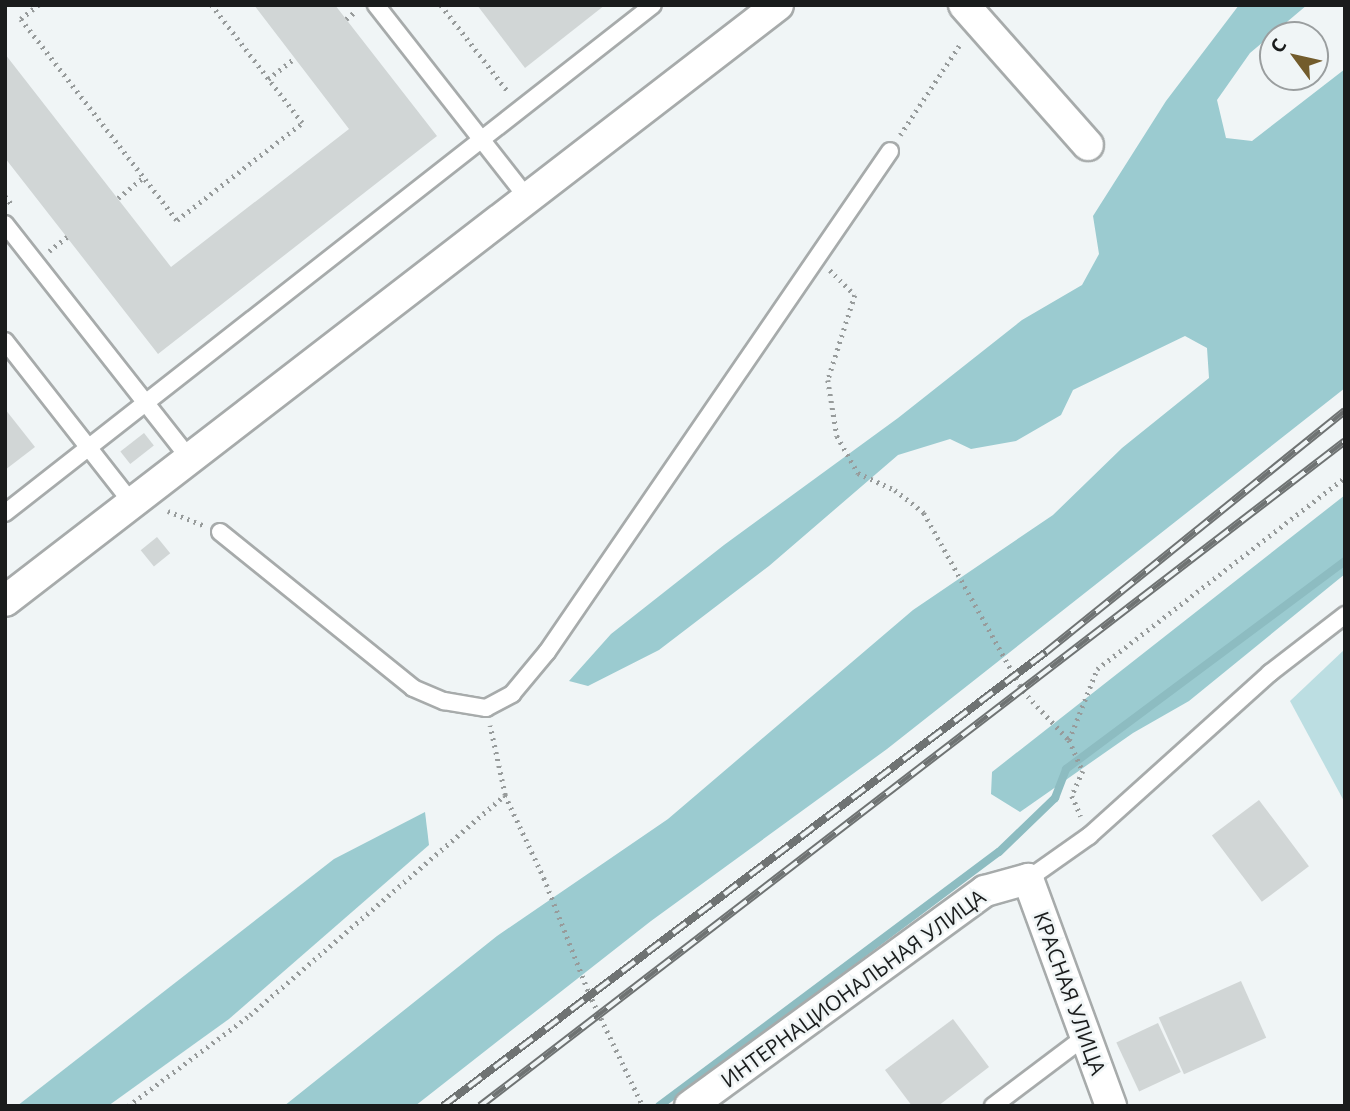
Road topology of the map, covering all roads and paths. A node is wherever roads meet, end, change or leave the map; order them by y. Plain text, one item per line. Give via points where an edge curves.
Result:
1 (39, 5) edge
2 (211, 5) edge
3 (376, 5) edge
4 (440, 5) edge
5 (653, 5) edge
6 (778, 5) edge
7 (964, 5) edge
8 (959, 46) dead end
9 (295, 58) dead end
10 (268, 79) junction
11 (516, 102) dead end
12 (482, 140) junction
13 (1088, 145) dead end
14 (890, 150) joint
15 (144, 177) junction
16 (117, 198) dead end
17 (528, 199) junction
18 (5, 224) edge
19 (67, 237) dead end
20 (49, 251) dead end
21 (814, 259) junction
22 (5, 341) edge
23 (146, 403) junction
24 (89, 448) junction
25 (189, 458) junction
26 (1345, 477) edge
27 (132, 503) junction
28 (168, 511) dead end
29 (5, 513) edge
30 (220, 533) joint
31 (5, 601) edge
32 (1345, 615) edge
33 (486, 708) junction
34 (1069, 740) junction
35 (505, 795) junction
36 (1072, 796) dead end
37 (1028, 879) junction
38 (1086, 1036) junction
39 (643, 1105) edge
40 (128, 1106) edge
41 (690, 1106) edge
42 (993, 1106) edge
43 (1111, 1106) edge

1 - 15 path via 21,19
2 - 10 path
3 - 12 lane
4 - 11 path
5 - 12 lane
6 - 17 street
7 - 13 street
8 - 14 path
9 - 10 path
10 - 15 path via 302,122 177,220
12 - 17 lane
12 - 23 lane
14 - 21 lane
15 - 16 path
17 - 25 street
18 - 23 lane
19 - 20 path
21 - 33 lane via 547,652 512,694
21 - 34 path via 855,295 828,380 837,436 858,473 895,490 924,513 1023,691
22 - 24 lane
23 - 24 lane
23 - 25 lane
24 - 27 lane
24 - 29 lane
25 - 27 street
26 - 34 path via 1097,669
27 - 31 street
28 - 30 path
30 - 33 lane via 413,688 444,701
32 - 37 lane, ИНТЕРНАЦИОНАЛЬНАЯ УЛИЦА via 1270,673 1089,836
33 - 35 path
34 - 36 path via 1083,771
35 - 39 path via 589,993
35 - 40 path via 250,1015
37 - 38 street, КРАСНАЯ УЛИЦА
37 - 41 street, ИНТЕРНАЦИОНАЛЬНАЯ УЛИЦА via 985,891
38 - 42 lane
38 - 43 street, КРАСНАЯ УЛИЦА

